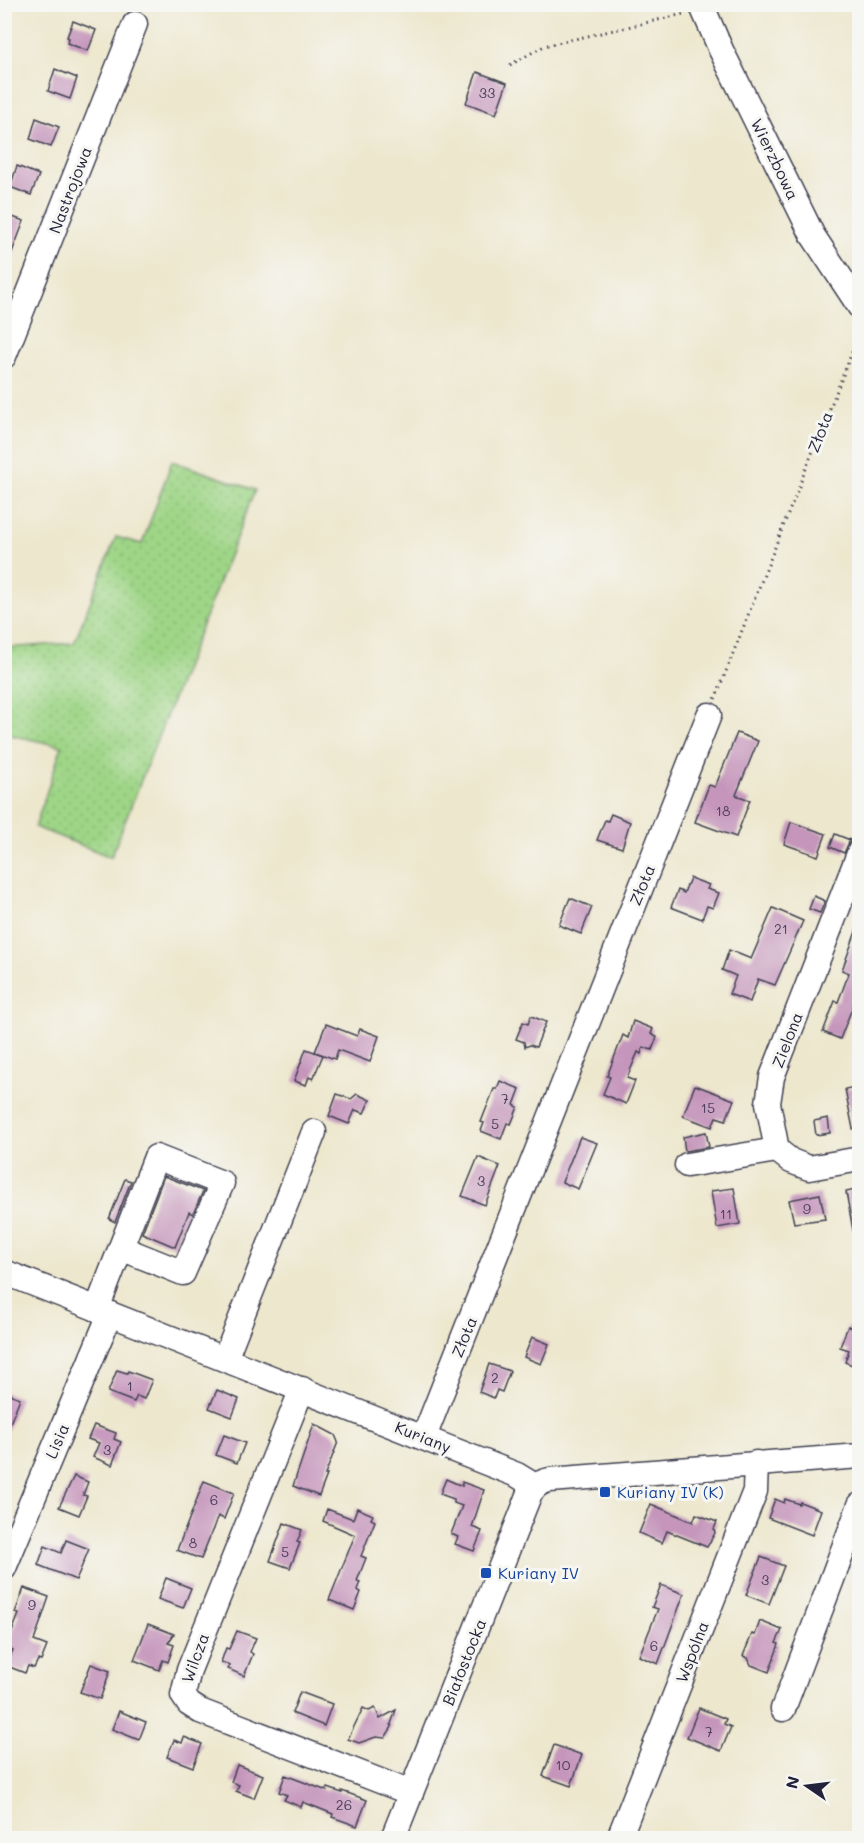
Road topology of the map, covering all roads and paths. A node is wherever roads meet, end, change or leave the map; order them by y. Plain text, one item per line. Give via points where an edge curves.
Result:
1 (702, 7) edge
2 (135, 24) dead end
3 (510, 65) dead end
4 (860, 308) edge
5 (860, 332) edge
6 (4, 356) edge
7 (709, 715) joint
8 (860, 851) edge
9 (314, 1132) dead end
10 (777, 1150) junction
11 (860, 1159) edge
12 (687, 1165) dead end
13 (121, 1248) junction
14 (4, 1272) edge
15 (103, 1312) junction
16 (225, 1359) junction
17 (302, 1389) junction
18 (424, 1437) junction
19 (860, 1456) edge
20 (756, 1463) junction
21 (535, 1486) junction
22 (860, 1505) edge
23 (4, 1568) edge
24 (783, 1709) dead end
25 (411, 1794) junction
26 (393, 1839) edge
27 (619, 1839) edge

1 - 3 path via 544,46
1 - 4 street, Wierzbowa via 813,236
2 - 6 street, Nastrojowa
5 - 7 path, Złota
7 - 18 street, Złota
8 - 10 street, Zielona via 772,1077 768,1103
9 - 16 street
10 - 11 street via 790,1161 809,1168
10 - 12 street
13 - 13 street, Lisia via 156,1157 222,1183 183,1273
13 - 15 street, Lisia
14 - 15 street, Kuriany
15 - 16 street, Kuriany
15 - 23 street, Lisia
16 - 17 street, Kuriany
17 - 18 street, Kuriany
17 - 25 street, Wilcza via 189,1670 183,1695 200,1711
18 - 21 street, Kuriany
19 - 20 street
20 - 21 street via 550,1480
20 - 27 street, Wspólna via 755,1491
21 - 25 street, Białostocka
22 - 24 street
25 - 26 street, Białostocka

